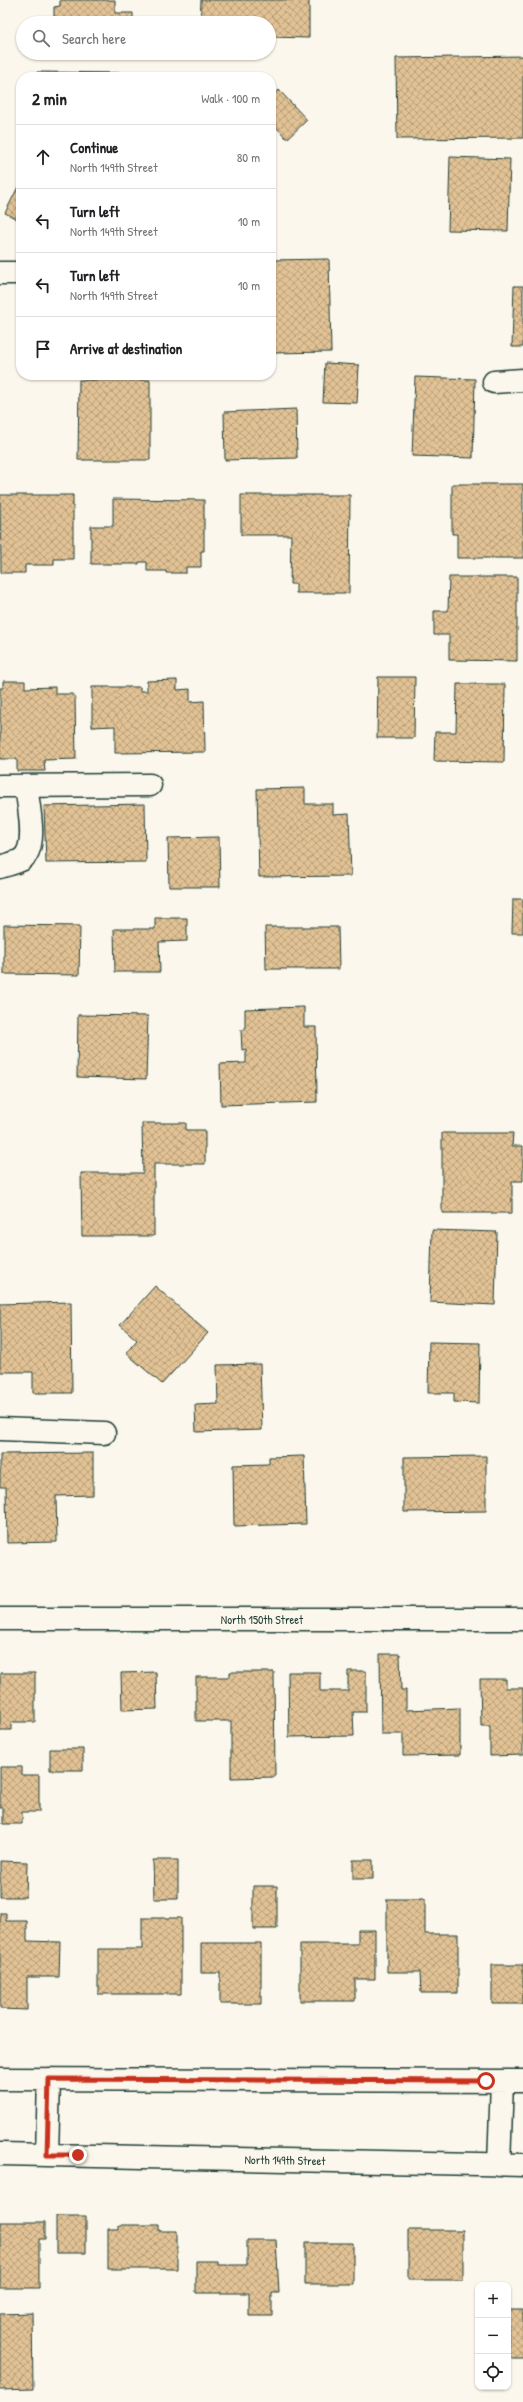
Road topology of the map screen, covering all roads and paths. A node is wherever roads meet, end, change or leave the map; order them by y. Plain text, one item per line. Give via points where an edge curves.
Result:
1 (0, 273) edge
2 (16, 273) edge
3 (523, 380) edge
4 (494, 382) dead end
5 (150, 784) dead end
6 (0, 786) edge
7 (26, 786) junction
8 (0, 866) edge
9 (0, 1429) edge
10 (104, 1433) dead end
11 (0, 1619) edge
12 (523, 1619) edge
13 (0, 2079) edge
14 (49, 2079) junction
15 (513, 2081) edge
16 (0, 2154) edge
17 (47, 2155) junction
18 (499, 2165) junction
19 (523, 2165) edge

1 - 2 street
3 - 4 street
5 - 7 street
6 - 7 street
7 - 8 street via 31,848 21,860
9 - 10 street
11 - 12 street, North 150th Street
13 - 14 street
14 - 15 street
14 - 17 street
15 - 18 street
16 - 17 street, North 149th Street
17 - 18 street, North 149th Street
18 - 19 street, North 149th Street

